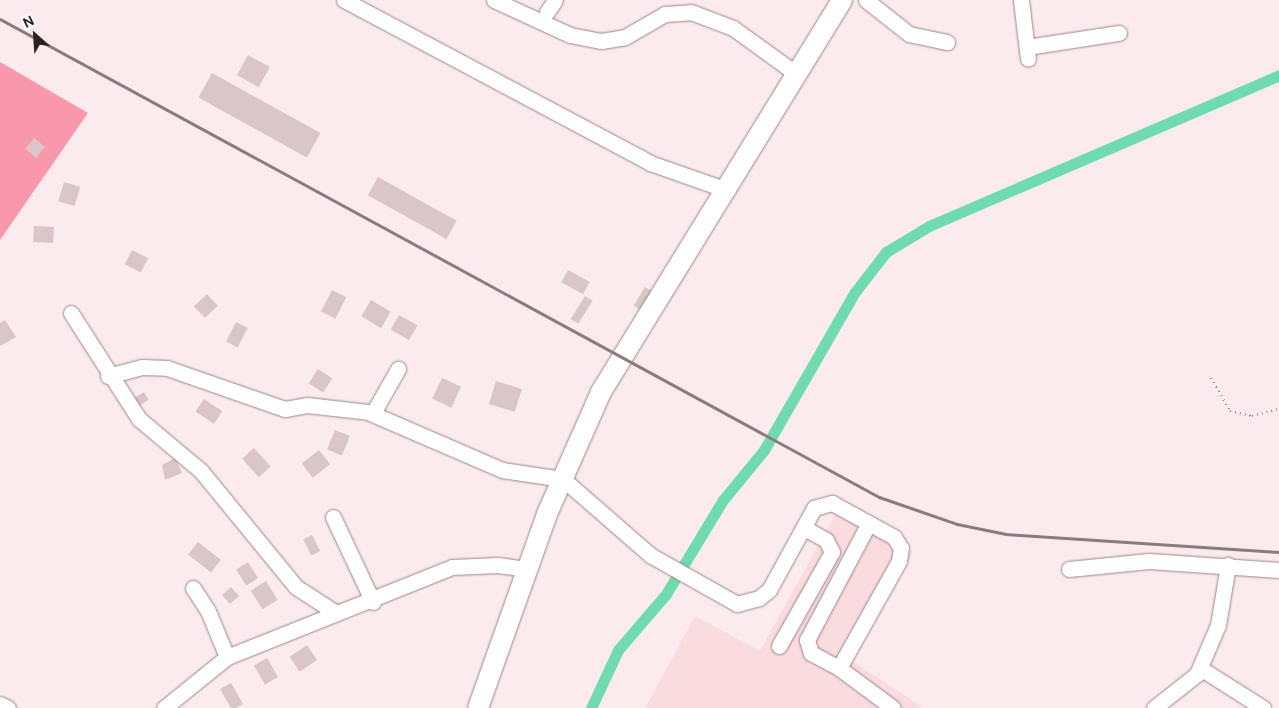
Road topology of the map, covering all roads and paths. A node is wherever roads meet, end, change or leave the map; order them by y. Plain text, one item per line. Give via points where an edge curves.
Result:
1 (344, 0) edge
2 (494, 0) edge
3 (842, 0) edge
4 (866, 0) edge
5 (1021, 0) edge
6 (1119, 33) dead end
7 (947, 42) dead end
8 (798, 75) junction
9 (727, 190) junction
10 (71, 313) dead end
11 (398, 369) dead end
12 (108, 376) junction
13 (1211, 378) dead end
14 (1279, 409) edge
15 (373, 414) junction
16 (563, 479) junction
17 (333, 517) dead end
18 (869, 524) junction
19 (803, 528) junction
20 (831, 556) junction
21 (847, 564) junction
22 (1228, 566) junction
23 (526, 569) junction
24 (1069, 569) dead end
25 (1279, 570) edge
26 (193, 588) dead end
27 (373, 602) junction
28 (336, 613) junction
29 (779, 646) dead end
30 (227, 657) junction
31 (840, 668) junction
32 (1200, 668) junction
33 (0, 704) edge
34 (885, 705) edge
35 (8, 708) edge
36 (164, 708) edge
37 (478, 708) edge
38 (1154, 708) edge
39 (1263, 708) edge

1 - 9 street via 650,163
2 - 8 street via 570,35 601,41 625,38 665,14 691,12 733,28
3 - 8 main road
4 - 7 street via 909,34
5 - 6 street via 1028,53
8 - 9 main road
9 - 16 main road via 601,392
10 - 12 street
11 - 15 street
12 - 15 street via 142,367 167,368 285,409 308,405
12 - 28 street via 139,419 201,471 296,588
13 - 14 path via 1230,411 1252,416
15 - 16 street via 502,470
16 - 19 street via 632,541 687,579 736,604 759,598 769,590
16 - 23 main road
17 - 27 street
18 - 19 street via 825,502 814,508
18 - 21 street
18 - 31 street via 897,540 901,556
19 - 20 street via 826,540
20 - 21 street
20 - 29 street
21 - 31 street via 806,643 811,653
22 - 24 street via 1149,562
22 - 25 street
22 - 32 street via 1218,625
23 - 27 street via 498,565 452,567
23 - 37 main road
26 - 30 street via 208,611
27 - 28 street
28 - 30 street
30 - 36 street
31 - 34 street
32 - 38 street via 1192,680
32 - 39 street
33 - 35 street

